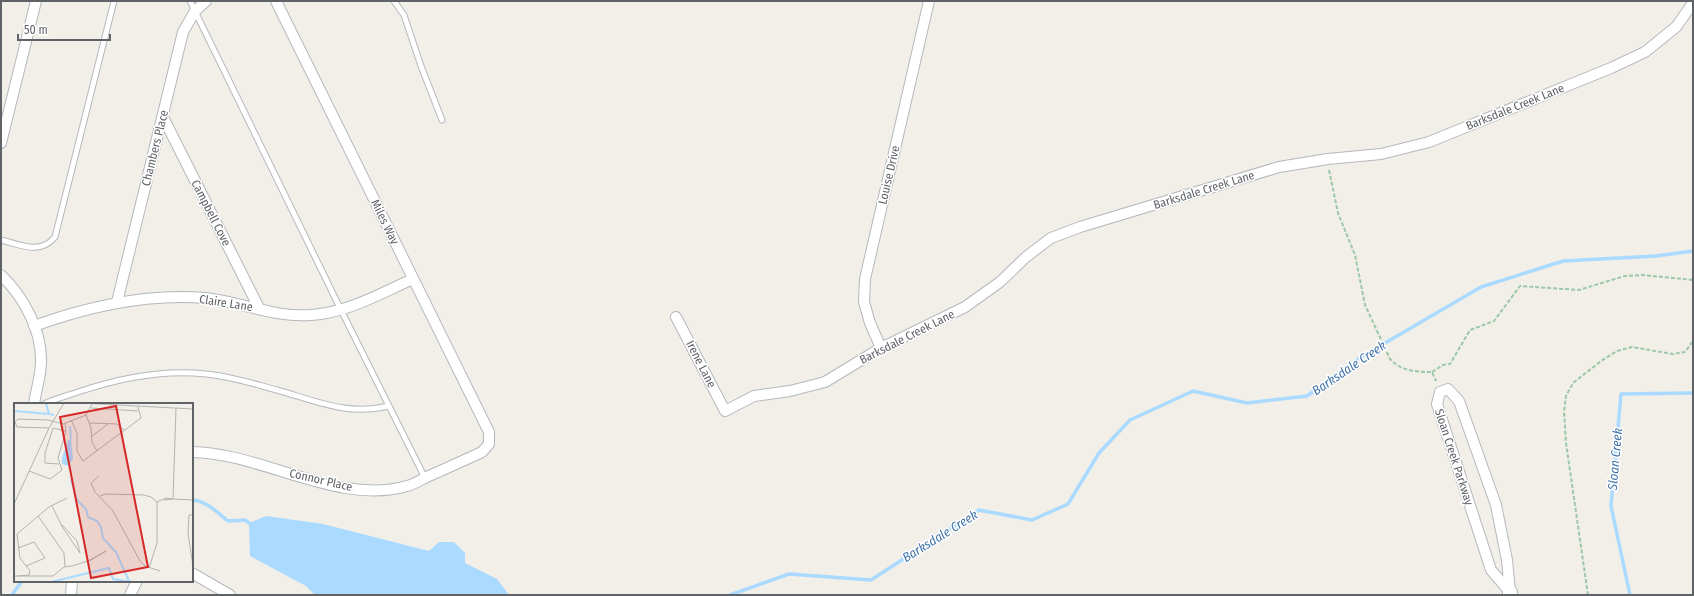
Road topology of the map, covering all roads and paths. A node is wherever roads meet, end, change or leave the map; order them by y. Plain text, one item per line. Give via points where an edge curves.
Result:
1 (36, 1) edge
2 (114, 1) edge
3 (190, 1) edge
4 (206, 1) edge
5 (276, 1) edge
6 (394, 1) edge
7 (929, 1) edge
8 (1693, 3) edge
9 (195, 11) junction
10 (162, 117) junction
11 (442, 120) dead end
12 (1, 143) edge
13 (1328, 159) junction
14 (1, 240) edge
15 (1, 275) edge
16 (413, 279) junction
17 (1693, 280) edge
18 (117, 302) junction
19 (259, 308) junction
20 (341, 310) junction
21 (676, 317) dead end
22 (34, 326) junction
23 (1693, 341) edge
24 (881, 348) junction
25 (1432, 372) junction
26 (1440, 392) junction
27 (34, 403) edge
28 (47, 403) edge
29 (389, 406) junction
30 (725, 411) joint
31 (490, 444) joint
32 (193, 452) edge
33 (425, 478) junction
34 (193, 574) edge
35 (72, 582) edge
36 (136, 582) edge
37 (1510, 594) edge
38 (71, 595) edge
39 (130, 595) edge
40 (230, 595) edge
41 (1588, 595) edge

1 - 12 street
2 - 14 lane via 55,237 49,244 31,248
3 - 9 lane
4 - 9 street, Chambers Place
5 - 16 street, Miles Way
6 - 11 lane via 404,15
7 - 24 street, Louise Drive via 866,279 864,302
8 - 13 street, Barksdale Creek Lane via 1676,27 1645,52 1611,68 1429,142 1381,154
9 - 10 street, Chambers Place via 183,32
9 - 20 lane
10 - 18 street, Chambers Place
10 - 19 street, Campbell Cove
13 - 24 street, Barksdale Creek Lane via 1279,167 1051,238 1000,282 965,307
13 - 25 path via 1338,213 1355,256 1365,305 1390,359 1396,366 1415,372
15 - 22 street via 15,290
16 - 20 street, Claire Lane
16 - 31 street, Miles Way via 489,432
17 - 25 path via 1643,275 1625,276 1579,290 1520,286 1494,321 1470,330 1450,364
18 - 19 street, Claire Lane via 207,298
18 - 22 street, Claire Lane via 72,312
19 - 20 street, Claire Lane via 285,315 312,315
20 - 29 lane
21 - 30 street, Irene Lane
22 - 27 street via 41,362
23 - 41 path via 1685,352 1673,354 1632,346 1617,350 1573,383 1566,396 1566,443
24 - 30 street, Barksdale Creek Lane via 825,382 790,391 754,396
25 - 26 path
26 - 37 street, Sloan Creek Parkway via 1437,404 1491,570
26 - 37 street, Sloan Creek Parkway via 1448,389 1459,401 1496,505 1507,560
28 - 29 lane via 138,376 175,372 207,374 243,381 338,408 365,410
29 - 33 lane
31 - 33 street, Connor Place via 482,452
32 - 33 street, Connor Place via 244,459 350,489 377,490 407,486
34 - 40 street
35 - 38 street
36 - 39 street

